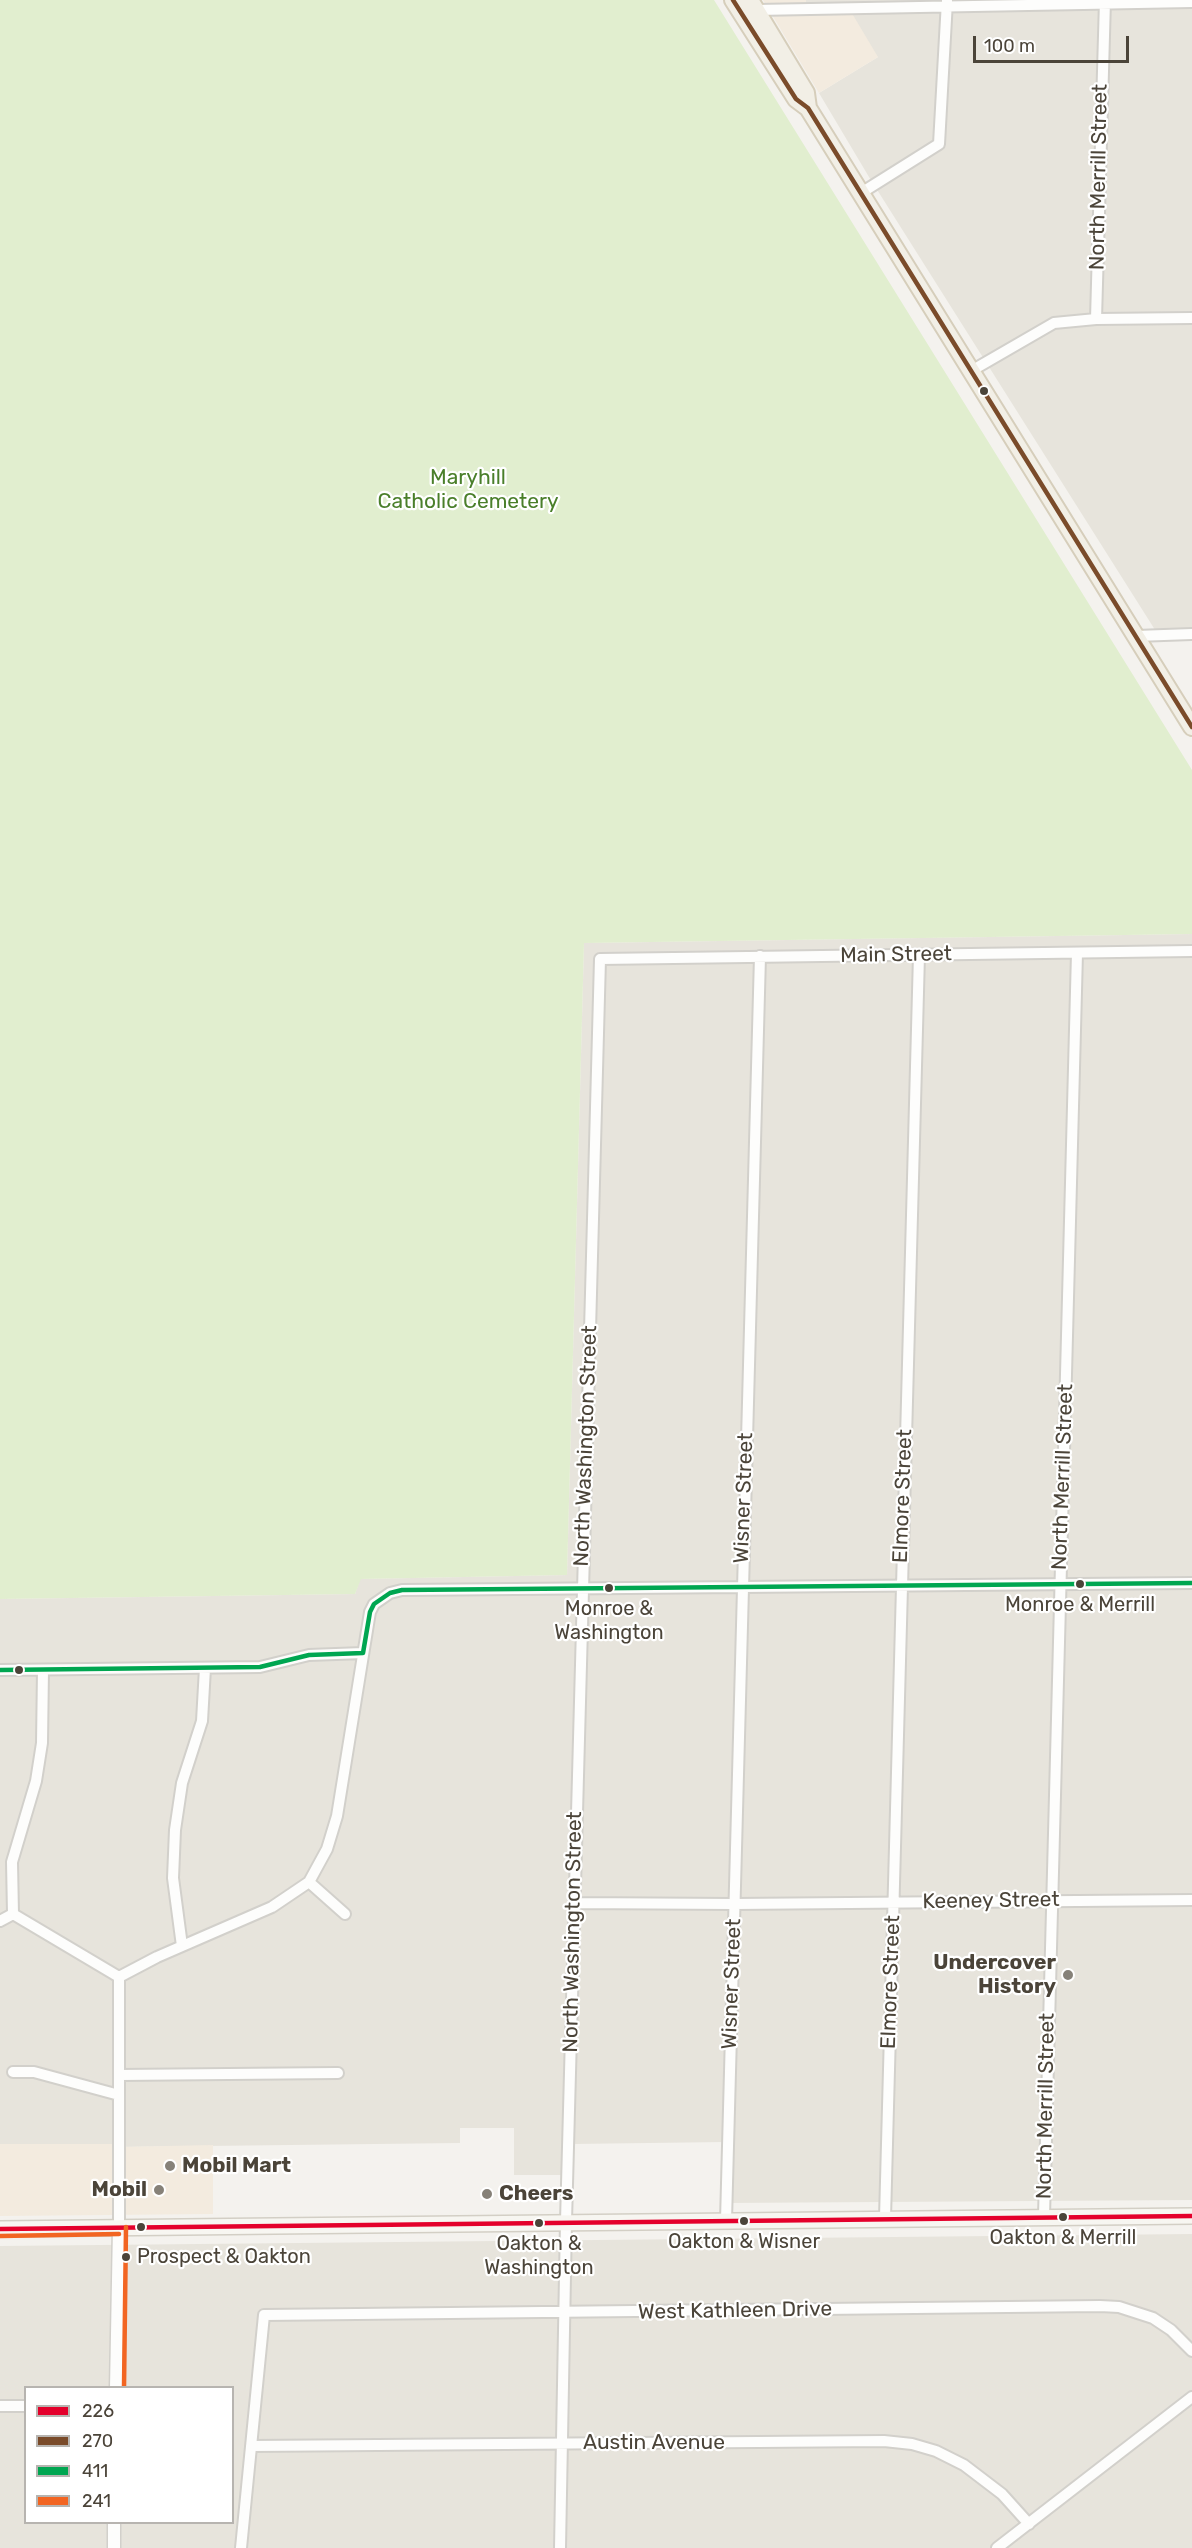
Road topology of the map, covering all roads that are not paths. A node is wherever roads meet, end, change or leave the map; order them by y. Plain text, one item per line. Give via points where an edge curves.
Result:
1 (733, 0) edge
2 (1105, 2) edge
3 (1192, 2) edge
4 (947, 3) edge
5 (808, 4) edge
6 (753, 5) edge
7 (808, 108) junction
8 (861, 193) junction
9 (1192, 318) edge
10 (1096, 319) junction
11 (971, 371) junction
12 (1192, 634) edge
13 (1136, 636) junction
14 (1192, 727) edge
15 (1192, 951) edge
16 (1077, 953) junction
17 (919, 955) junction
18 (760, 956) junction
19 (600, 959) joint
20 (1192, 1583) edge
21 (1060, 1584) junction
22 (901, 1587) junction
23 (742, 1588) junction
24 (582, 1589) junction
25 (363, 1653) junction
26 (205, 1668) junction
27 (0, 1670) edge
28 (43, 1670) junction
29 (309, 1882) junction
30 (1051, 1900) junction
31 (1192, 1900) edge
32 (894, 1902) junction
33 (574, 1903) junction
34 (734, 1904) junction
35 (13, 1914) junction
36 (345, 1914) dead end
37 (0, 1921) edge
38 (182, 1946) junction
39 (119, 1977) junction
40 (14, 2072) dead end
41 (338, 2073) dead end
42 (119, 2075) junction
43 (119, 2095) junction
44 (1044, 2216) junction
45 (1192, 2216) edge
46 (885, 2218) junction
47 (726, 2220) junction
48 (566, 2221) junction
49 (118, 2227) junction
50 (0, 2229) edge
51 (564, 2313) junction
52 (1192, 2351) edge
53 (116, 2386) edge
54 (1192, 2397) edge
55 (0, 2406) edge
56 (24, 2406) edge
57 (562, 2443) junction
58 (251, 2446) junction
59 (114, 2524) edge
60 (1029, 2524) junction
61 (114, 2548) edge
62 (241, 2548) edge
63 (560, 2548) edge
64 (997, 2548) edge

1 - 7 main road via 796,99
2 - 3 street
2 - 4 street
2 - 10 street, North Merrill Street
4 - 5 street
4 - 8 street via 939,144
5 - 6 street
6 - 7 main road via 806,93
7 - 8 main road
8 - 11 main road
9 - 10 street
10 - 11 street via 1047,326
11 - 13 main road
12 - 13 street
13 - 14 main road
15 - 16 street, Main Street
16 - 17 street, Main Street
16 - 21 street, North Merrill Street
17 - 18 street, Main Street
17 - 22 street, Elmore Street
18 - 19 street, Main Street
18 - 23 street, Wisner Street
19 - 24 street, North Washington Street
20 - 21 street
21 - 22 street
21 - 30 street, North Merrill Street
22 - 23 street
22 - 32 street, Elmore Street
23 - 24 street
23 - 34 street, Wisner Street
24 - 25 street via 390,1593 374,1604 370,1612
24 - 33 street, North Washington Street
25 - 26 street via 309,1654 260,1666
25 - 29 street via 337,1816 327,1849
26 - 28 street
26 - 38 street via 202,1721 182,1783 174,1841 173,1878
27 - 28 street
28 - 35 street via 42,1743 36,1781 12,1862
29 - 36 street
29 - 38 street via 272,1907
30 - 31 street, Keeney Street
30 - 32 street, Keeney Street
30 - 44 street, North Merrill Street
32 - 34 street, Keeney Street
32 - 46 street, Elmore Street
33 - 34 street, Keeney Street
33 - 48 street, North Washington Street
34 - 47 street, Wisner Street
35 - 37 street
35 - 39 street
38 - 39 street
39 - 42 street
40 - 43 street via 34,2072
41 - 42 street
42 - 43 street
43 - 49 street
44 - 45 main road
44 - 46 main road
46 - 47 main road
47 - 48 main road
48 - 49 main road
48 - 51 street, North Washington Street
49 - 50 main road
49 - 53 street
51 - 52 street, West Kathleen Drive via 1119,2307 1153,2318
51 - 57 street, North Washington Street
51 - 58 street, West Kathleen Drive via 264,2315
54 - 60 street
55 - 56 street
57 - 58 street, Austin Avenue
57 - 60 street, Austin Avenue via 912,2444 964,2465 1002,2494
57 - 63 street, North Washington Street
58 - 62 street
59 - 61 street
60 - 64 street

